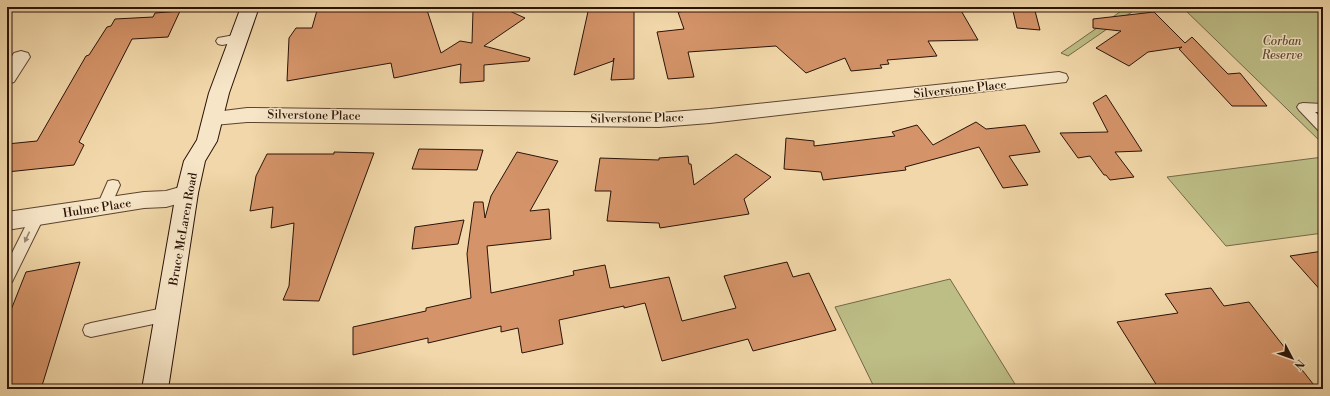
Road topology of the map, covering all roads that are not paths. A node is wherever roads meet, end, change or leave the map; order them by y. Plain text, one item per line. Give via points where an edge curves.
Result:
1 (250, 7) edge
2 (20, 57) dead end
3 (7, 78) edge
4 (1059, 78) dead end
5 (1323, 108) edge
6 (214, 118) junction
7 (1323, 127) edge
8 (113, 185) dead end
9 (187, 193) junction
10 (104, 206) junction
11 (37, 217) junction
12 (7, 221) edge
13 (7, 277) edge
14 (168, 314) junction
15 (91, 330) dead end
16 (155, 389) edge

1 - 6 street, Bruce McLaren Road via 231,40
2 - 3 street
4 - 6 street, Silverstone Place via 660,120 247,114
5 - 7 lane via 1303,107
6 - 9 street, Bruce McLaren Road via 207,141 195,161
8 - 10 lane
9 - 10 street, Hulme Place
9 - 14 street, Bruce McLaren Road
10 - 11 street, Hulme Place
11 - 12 street, Hulme Place
11 -> 13 lane
14 - 15 lane
14 - 16 street, Bruce McLaren Road

